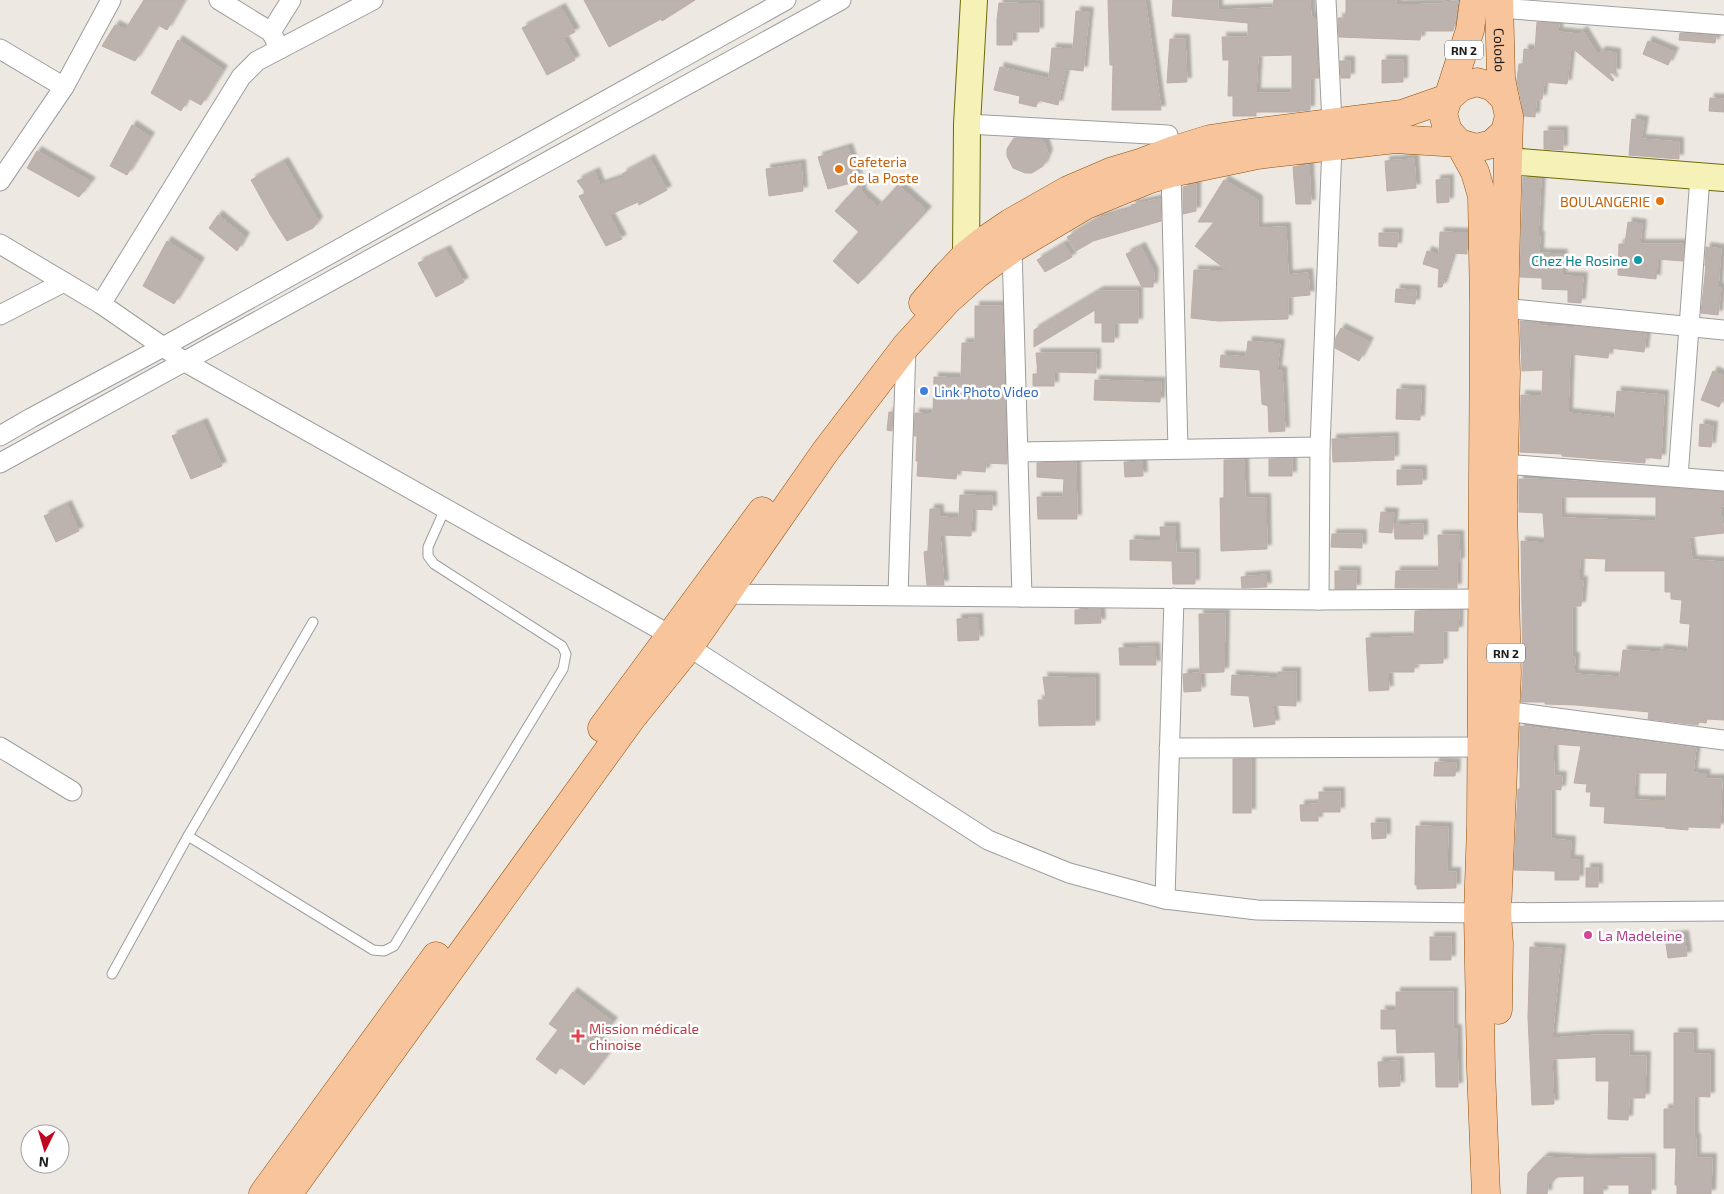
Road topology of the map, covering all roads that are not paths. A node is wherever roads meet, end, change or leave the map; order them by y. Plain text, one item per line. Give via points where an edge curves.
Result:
1 (111, 0) edge
2 (219, 0) edge
3 (290, 0) edge
4 (373, 0) edge
5 (786, 0) edge
6 (841, 0) edge
7 (974, 0) edge
8 (1326, 0) edge
9 (1491, 2) edge
10 (1724, 25) edge
11 (271, 32) junction
12 (0, 49) edge
13 (280, 49) junction
14 (64, 87) junction
15 (1448, 98) junction
16 (1507, 108) junction
17 (967, 124) junction
18 (1332, 135) junction
19 (1459, 143) junction
20 (1171, 162) junction
21 (1508, 162) junction
22 (1712, 178) edge
23 (0, 181) edge
24 (0, 244) edge
25 (1012, 249) junction
26 (966, 255) junction
27 (64, 282) junction
28 (101, 304) junction
29 (1504, 308) junction
30 (0, 315) edge
31 (1690, 327) junction
32 (1724, 330) edge
33 (906, 346) junction
34 (163, 347) junction
35 (185, 362) junction
36 (0, 436) edge
37 (1320, 447) junction
38 (1178, 449) junction
39 (1018, 452) junction
40 (0, 462) edge
41 (1504, 464) junction
42 (1678, 477) junction
43 (1724, 481) edge
44 (445, 509) junction
45 (714, 594) junction
46 (898, 595) junction
47 (1022, 597) junction
48 (1174, 598) junction
49 (1483, 599) junction
50 (1319, 600) junction
51 (313, 622) dead end
52 (679, 641) junction
53 (1505, 711) junction
54 (1724, 740) edge
55 (0, 747) edge
56 (1482, 747) junction
57 (1169, 748) junction
58 (72, 791) dead end
59 (188, 836) junction
60 (1165, 899) junction
61 (1724, 910) edge
62 (1488, 913) junction
63 (112, 974) dead end
64 (1486, 1192) edge
65 (263, 1194) edge
66 (288, 1194) edge

1 - 14 street
2 - 11 street
3 - 11 street
4 - 13 street
5 - 34 street
6 - 35 street
7 - 17 street
8 - 18 street
9 - 10 street
9 - 15 main road, RN 2 via 1470,30
9 - 16 main road, Colodo / RN 2
11 - 13 street
12 - 14 street
13 - 28 street via 257,61 241,77
14 - 23 street
15 - 16 main road via 1461,86 1477,82 1494,87
15 - 18 main road
15 - 19 main road via 1444,114 1448,131
16 - 19 main road via 1505,132 1492,144 1476,148
16 - 21 main road, RN 2
17 - 20 street via 1168,135
17 - 26 street
18 - 19 main road
18 - 20 main road via 1257,155
18 - 37 street
19 - 49 main road, RN 2 via 1475,172 1482,196
20 - 25 main road via 1150,179 1086,205
20 - 26 main road via 1140,163 1068,190 1010,223
20 - 38 street
21 - 22 street
21 - 29 main road, RN 2
22 - 31 street
24 - 27 street
25 - 33 main road via 946,301
25 - 39 street
26 - 45 main road via 852,387
27 - 28 street
27 - 30 street
28 - 34 street
29 - 31 street
29 - 41 main road, RN 2
31 - 32 street
31 - 42 street
33 - 45 main road
33 - 46 street
34 - 35 street
34 - 36 street
35 - 40 street
35 - 44 street
37 - 38 street
37 - 50 street
38 - 39 street
39 - 47 street
41 - 42 street
41 - 53 main road, RN 2
42 - 43 street
44 - 52 street
44 - 59 lane via 428,547 428,556 434,564 562,646 566,654 563,669 394,946 384,951 373,950
45 - 46 street
45 - 52 main road
46 - 47 street
47 - 48 street
48 - 50 street
48 - 57 street
49 - 50 street
49 - 56 main road, RN 2
51 - 59 lane
52 - 60 street via 988,840 1069,873
52 - 65 main road
52 - 66 main road via 631,719
53 - 54 street
53 - 62 main road, RN 2
55 - 58 street
56 - 57 street
56 - 62 main road, RN 2 via 1482,826
57 - 60 street
59 - 63 lane
60 - 62 street via 1257,910
61 - 62 street
62 - 64 main road, RN 2 via 1499,944 1496,1085

